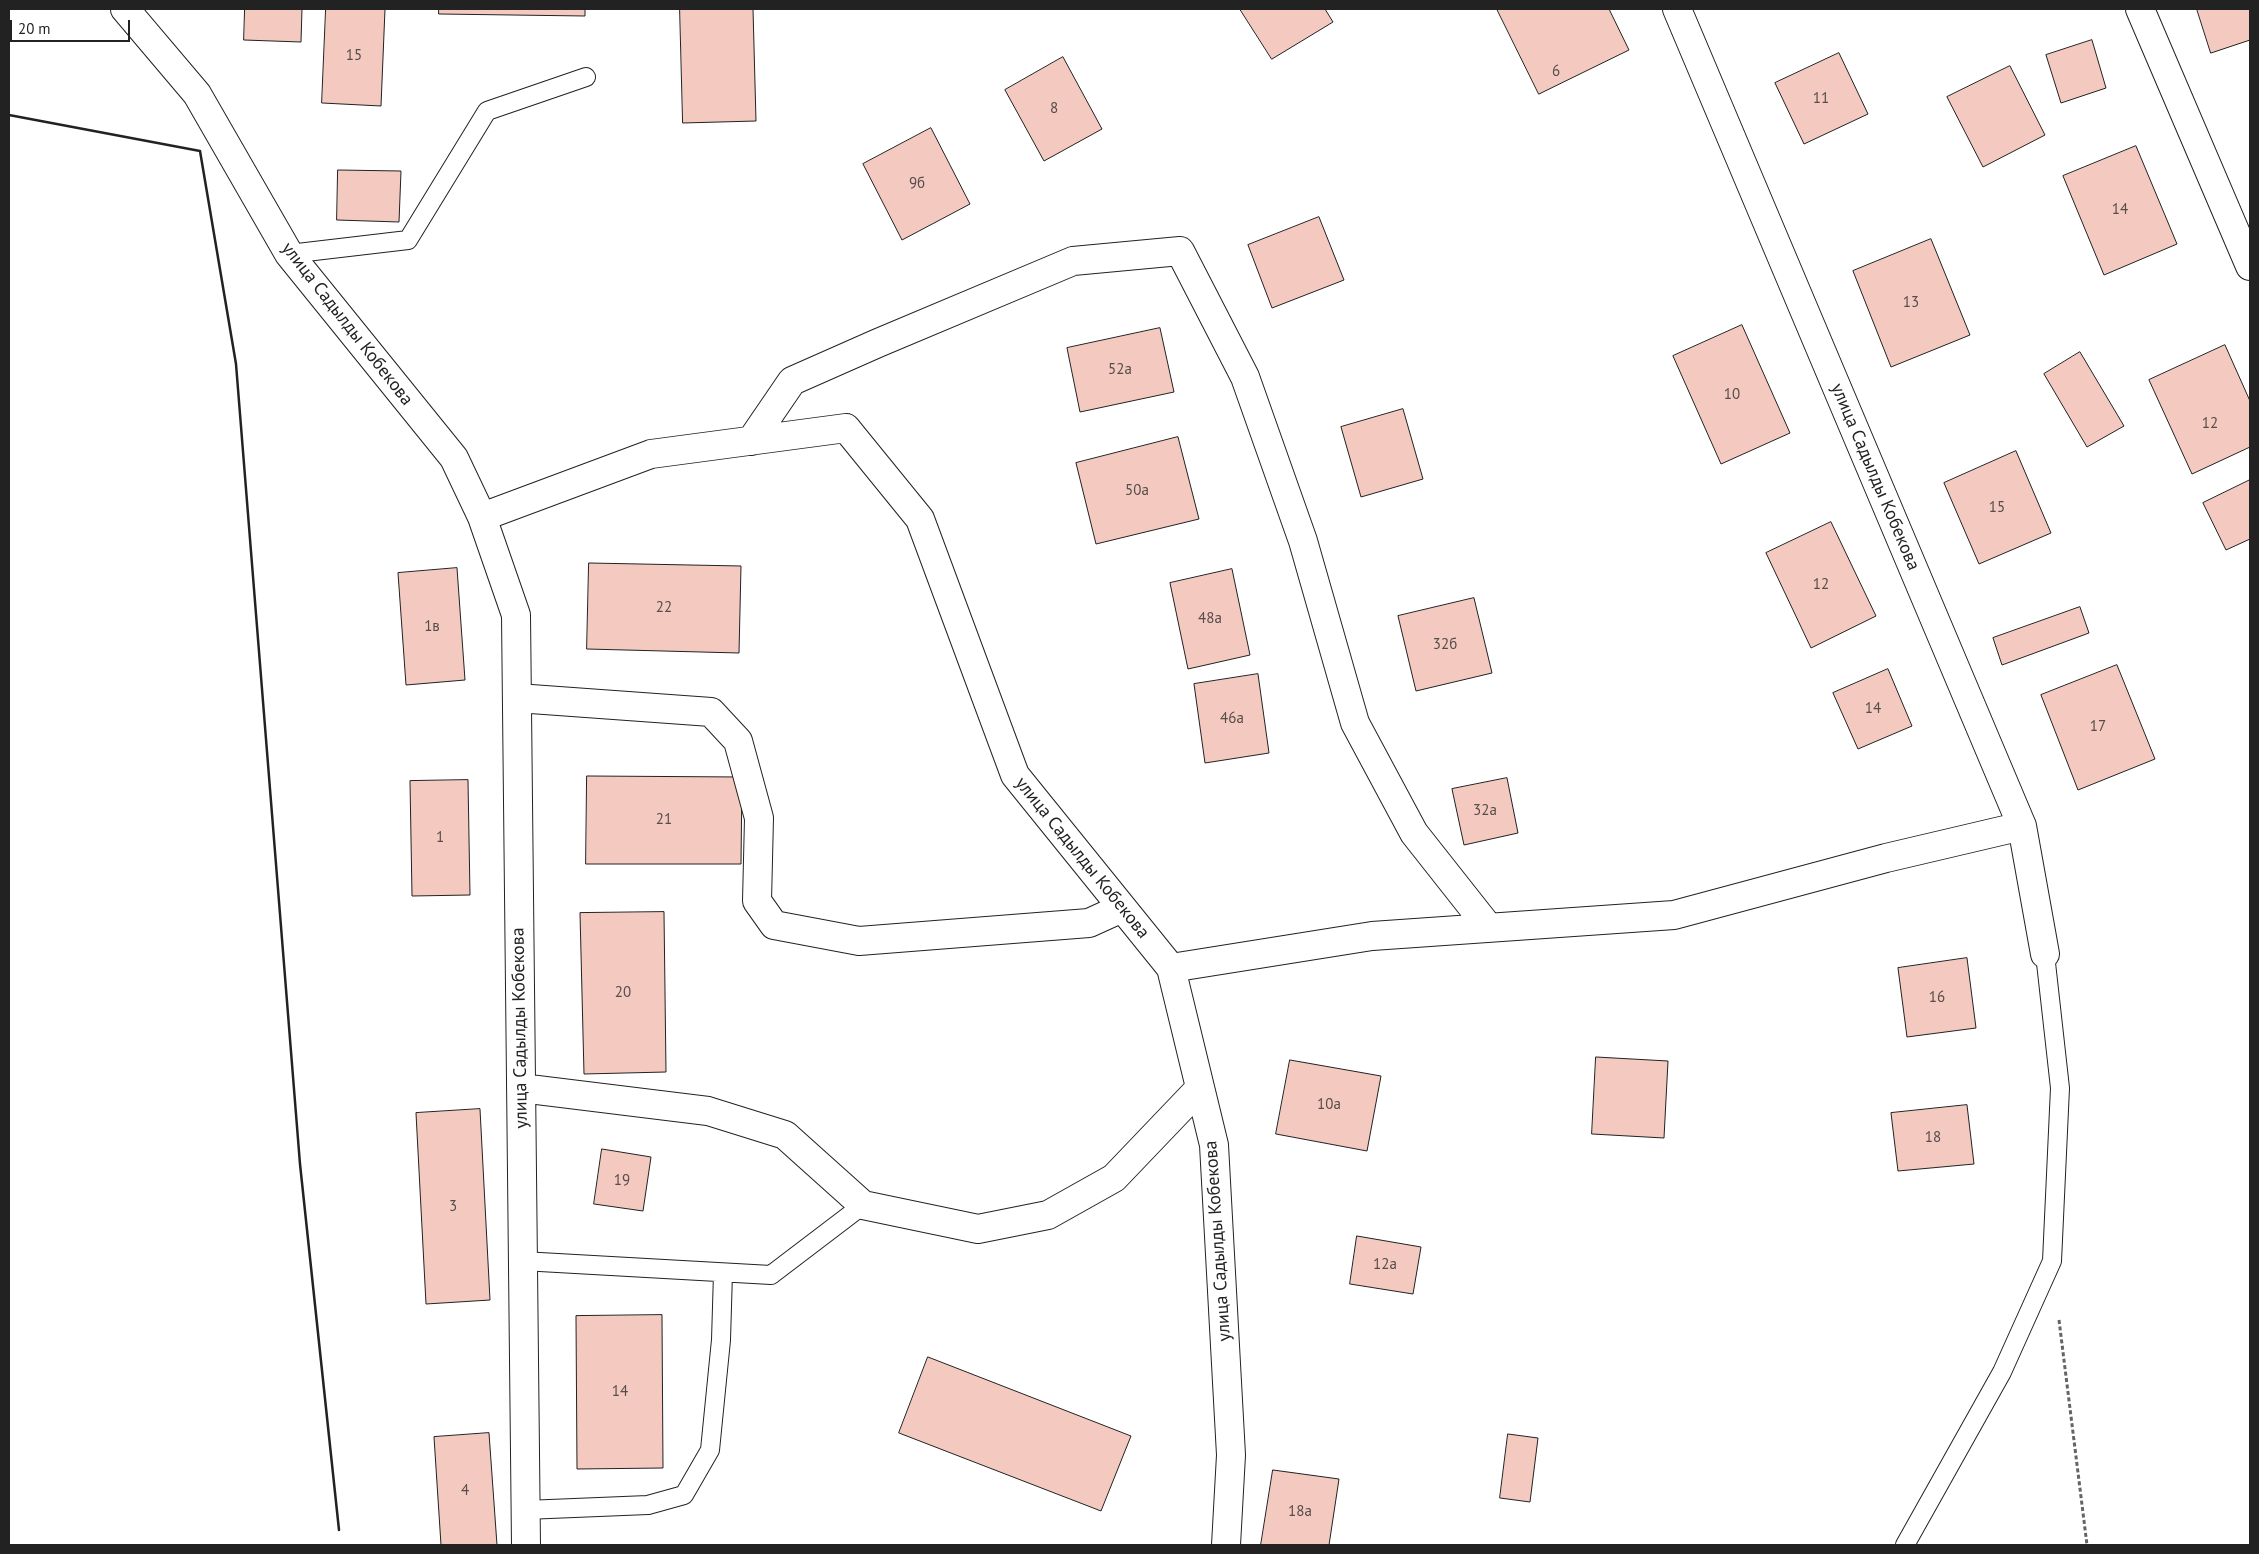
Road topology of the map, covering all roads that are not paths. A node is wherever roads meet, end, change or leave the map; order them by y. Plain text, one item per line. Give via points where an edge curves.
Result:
1 (126, 9) edge
2 (1677, 9) edge
3 (2140, 9) edge
4 (586, 77) dead end
5 (289, 254) junction
6 (2250, 266) edge
7 (751, 441) junction
8 (482, 517) junction
9 (517, 698) junction
10 (2022, 826) junction
11 (1122, 908) junction
12 (1489, 928) junction
13 (2045, 954) joint
14 (1171, 968) junction
15 (521, 1088) junction
16 (1200, 1088) junction
17 (863, 1205) junction
18 (522, 1261) junction
19 (722, 1273) junction
20 (525, 1510) junction
21 (526, 1545) edge
22 (1226, 1545) edge
23 (1905, 1545) edge

1 - 5 street, улица Садылды Кобекова via 197,94
2 - 10 street, улица Садылды Кобекова
3 - 6 street
4 - 5 lane via 487,112 408,240
5 - 8 street, улица Садылды Кобекова via 454,458
7 - 8 street, улица Садылды Кобекова via 650,454
7 - 11 street, улица Садылды Кобекова via 846,428 920,519 1015,775
7 - 12 street via 792,381 1073,261 1180,251 1245,377 1302,541 1355,723 1414,833
8 - 9 street, улица Садылды Кобекова via 516,615
9 - 11 street via 711,712 738,740 759,818 757,901 774,925 860,941 1089,923
9 - 15 street, улица Садылды Кобекова
10 - 12 street via 1886,858 1674,915
10 - 13 street, улица Садылды Кобекова
11 - 14 street, улица Садылды Кобекова
12 - 14 street via 1372,936
13 - 23 lane via 2060,1088 2052,1261 2002,1372
14 - 16 street, улица Садылды Кобекова
15 - 17 street via 708,1112 785,1135
15 - 18 street, улица Садылды Кобекова
16 - 17 street via 1114,1178 1048,1215 978,1229
16 - 22 street, улица Садылды Кобекова via 1214,1145 1231,1445
17 - 19 lane via 772,1275
18 - 19 lane
18 - 20 street, улица Садылды Кобекова
19 - 20 lane via 721,1340 710,1450 684,1494 648,1505
20 - 21 street, улица Садылды Кобекова

